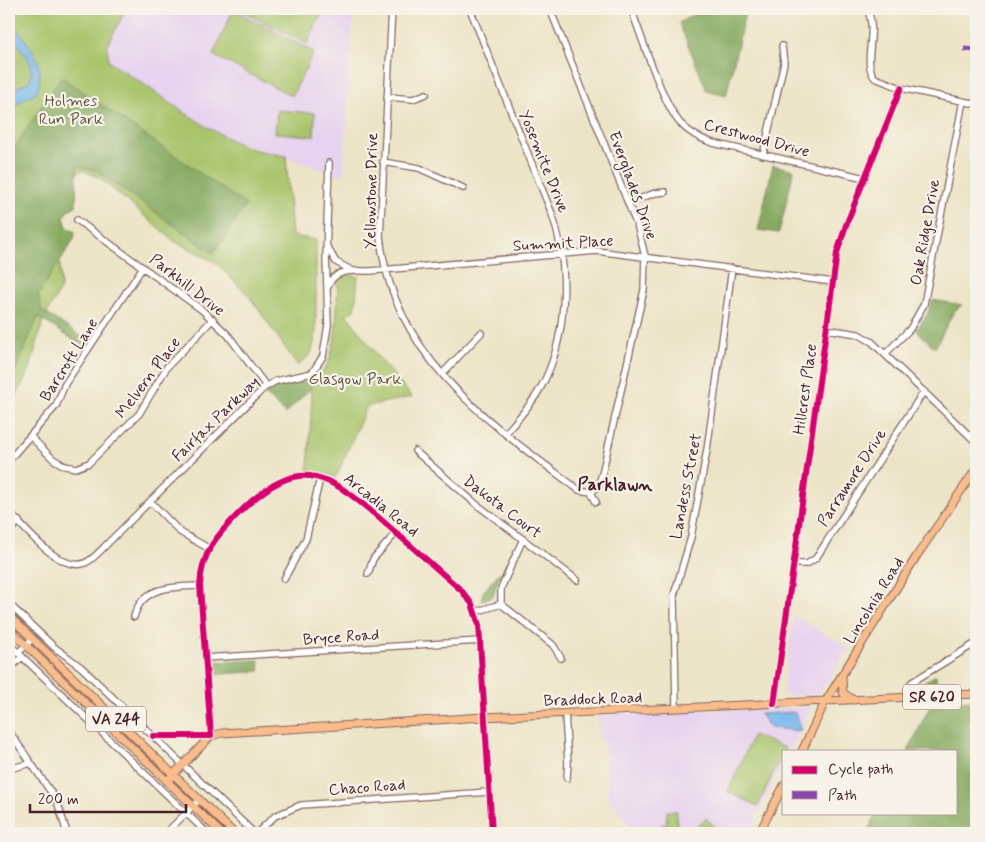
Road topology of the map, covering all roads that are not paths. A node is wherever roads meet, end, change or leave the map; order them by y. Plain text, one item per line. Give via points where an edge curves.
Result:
1 (392, 9) edge
2 (414, 9) edge
3 (433, 9) edge
4 (470, 9) edge
5 (550, 9) edge
6 (630, 9) edge
7 (867, 9) edge
8 (782, 46) dead end
9 (901, 88) junction
10 (426, 94) dead end
11 (387, 98) junction
12 (963, 102) junction
13 (976, 104) edge
14 (762, 155) junction
15 (383, 162) junction
16 (329, 163) dead end
17 (865, 178) junction
18 (463, 188) dead end
19 (665, 192) dead end
20 (628, 203) junction
21 (77, 220) dead end
22 (326, 241) junction
23 (562, 254) junction
24 (645, 256) junction
25 (143, 267) junction
26 (732, 268) junction
27 (385, 270) junction
28 (353, 271) junction
29 (833, 282) junction
30 (327, 292) junction
31 (213, 319) junction
32 (826, 329) junction
33 (481, 333) dead end
34 (885, 354) junction
35 (442, 374) junction
36 (266, 386) junction
37 (924, 391) junction
38 (505, 434) junction
39 (30, 436) junction
40 (976, 442) edge
41 (415, 451) dead end
42 (9, 460) edge
43 (976, 469) edge
44 (320, 478) junction
45 (591, 492) junction
46 (150, 501) junction
47 (596, 502) dead end
48 (9, 512) edge
49 (19, 521) junction
50 (9, 532) edge
51 (396, 533) junction
52 (523, 539) junction
53 (208, 548) junction
54 (794, 564) junction
55 (368, 574) dead end
56 (284, 579) dead end
57 (577, 580) dead end
58 (200, 586) junction
59 (9, 604) edge
60 (501, 604) junction
61 (476, 612) junction
62 (9, 616) edge
63 (134, 617) dead end
64 (9, 630) edge
65 (32, 639) junction
66 (480, 641) junction
67 (976, 643) edge
68 (26, 646) junction
69 (14, 651) edge
70 (204, 658) junction
71 (561, 658) dead end
72 (9, 669) edge
73 (842, 675) junction
74 (976, 694) edge
75 (908, 698) junction
76 (862, 701) junction
77 (825, 702) junction
78 (774, 704) junction
79 (676, 708) junction
80 (565, 713) junction
81 (484, 717) junction
82 (9, 731) edge
83 (153, 736) junction
84 (211, 736) junction
85 (802, 750) edge
86 (31, 763) junction
87 (182, 764) junction
88 (9, 768) edge
89 (173, 774) junction
90 (566, 778) dead end
91 (167, 781) junction
92 (782, 789) edge
93 (489, 792) junction
94 (199, 800) junction
95 (193, 806) junction
96 (185, 813) junction
97 (67, 833) edge
98 (166, 833) edge
99 (206, 833) edge
100 (221, 833) edge
101 (234, 833) edge
102 (256, 833) edge
103 (492, 833) edge
104 (759, 833) edge

1 - 11 street, Yellowstone Drive
2 - 3 street
4 - 23 street, Yosemite Drive via 552,214
5 - 20 street, Everglades Drive
6 - 14 street, Crestwood Drive via 670,108 680,122 693,134 710,142
7 - 9 street via 873,28 870,71 878,80
8 - 14 street via 784,63
9 - 12 street
9 - 17 street, Hillcrest Place
10 - 11 street via 413,99
11 - 15 street, Yellowstone Drive
12 - 13 street
12 - 34 street, Oak Ridge Drive via 924,304 910,329
14 - 17 street, Crestwood Drive
15 - 18 street via 419,168
15 - 27 street, Yellowstone Drive via 380,236
16 - 22 street, Fairfax Parkway
17 - 29 street, Hillcrest Place via 841,238
19 - 20 street
20 - 24 street, Everglades Drive
21 - 25 street, Parkhill Drive
22 - 28 street via 336,262
22 - 30 street, Fairfax Parkway
23 - 24 street, Summit Place via 609,252
23 - 27 street, Summit Place
23 - 38 street, Yosemite Drive via 563,302 550,367 533,400
24 - 26 street, Summit Place
24 - 45 street, Everglades Drive via 645,284 638,319 602,474 598,487
25 - 31 street, Parkhill Drive
25 - 39 street, Barcroft Lane via 74,371 56,406
26 - 29 street, Summit Place
26 - 79 street, Landess Street via 707,450 691,537 674,595
27 - 28 street, Summit Place
27 - 35 street, Yellowstone Drive via 406,324 423,352
28 - 30 street, Summit Place via 337,275
29 - 32 street, Hillcrest Place
30 - 36 street, Fairfax Parkway via 328,335 321,362 307,375
31 - 36 street, Parkhill Drive
31 - 39 street, Melvern Place via 167,367 139,414 89,463 76,468 65,466
32 - 34 street via 865,337
32 - 54 street, Hillcrest Place
33 - 35 street
34 - 37 street
35 - 38 street, Yellowstone Drive
36 - 46 street, Fairfax Parkway
37 - 40 street
37 - 54 street, Parramore Drive via 816,558 807,564
38 - 45 street, Yellowstone Drive via 579,490
39 - 42 street, Barcroft Lane
41 - 52 street, Dakota Court
43 - 73 main road, Lincolnia Road
44 - 51 street, Arcadia Road via 348,490
44 - 53 street, Arcadia Road via 292,478 265,489
44 - 56 street via 306,539
45 - 47 street
46 - 49 street, Fairfax Parkway via 92,558 79,565 61,562
46 - 53 street via 180,532
48 - 49 street
49 - 50 street
51 - 55 street via 373,560
51 - 61 street, Arcadia Road via 461,590
52 - 57 street, Dakota Court
52 - 60 street via 502,588
53 - 58 street, Arcadia Road
54 - 78 street, Hillcrest Place
58 - 63 street via 157,590 140,604
58 - 70 street, Arcadia Road
59 - 83 street
60 - 61 street
60 - 71 street via 553,644
61 - 66 street, Arcadia Road
62 - 65 main road, VA 244
64 - 68 main road, VA 244
65 - 68 street
65 - 89 main road, VA 244
66 - 70 street, Bryce Road
66 - 81 street, Arcadia Road
67 - 75 street via 912,682
68 - 69 street
68 - 91 main road, VA 244
69 - 72 street
69 - 96 street
70 - 84 street, Arcadia Road
73 - 76 main road via 845,696
73 - 77 main road, Lincolnia Road
74 - 75 main road, Braddock Road / SR 620
75 - 76 main road, Braddock Road / SR 620
76 - 77 main road, Braddock Road / SR 620
77 - 78 main road, Braddock Road / SR 620
77 - 85 main road, Lincolnia Road
78 - 79 main road, Braddock Road / SR 620
79 - 80 main road, Braddock Road / SR 620
80 - 81 main road, Braddock Road / SR 620
80 - 90 street
81 - 84 main road, Braddock Road / SR 620
81 - 93 street, Arcadia Road
82 - 86 street
83 - 84 street, Braddock Road
83 - 87 street
84 - 87 main road
86 - 88 street
86 - 97 street via 57,802
87 - 89 main road
87 - 102 street
89 - 91 main road
89 - 94 main road, VA 244
91 - 95 main road, VA 244
92 - 104 main road
93 - 102 street, Chaco Road via 301,805 275,816
93 - 103 street, Arcadia Road
94 - 95 street
94 - 101 main road, VA 244
95 - 96 street
95 - 100 main road, VA 244
96 - 98 street
96 - 99 street

